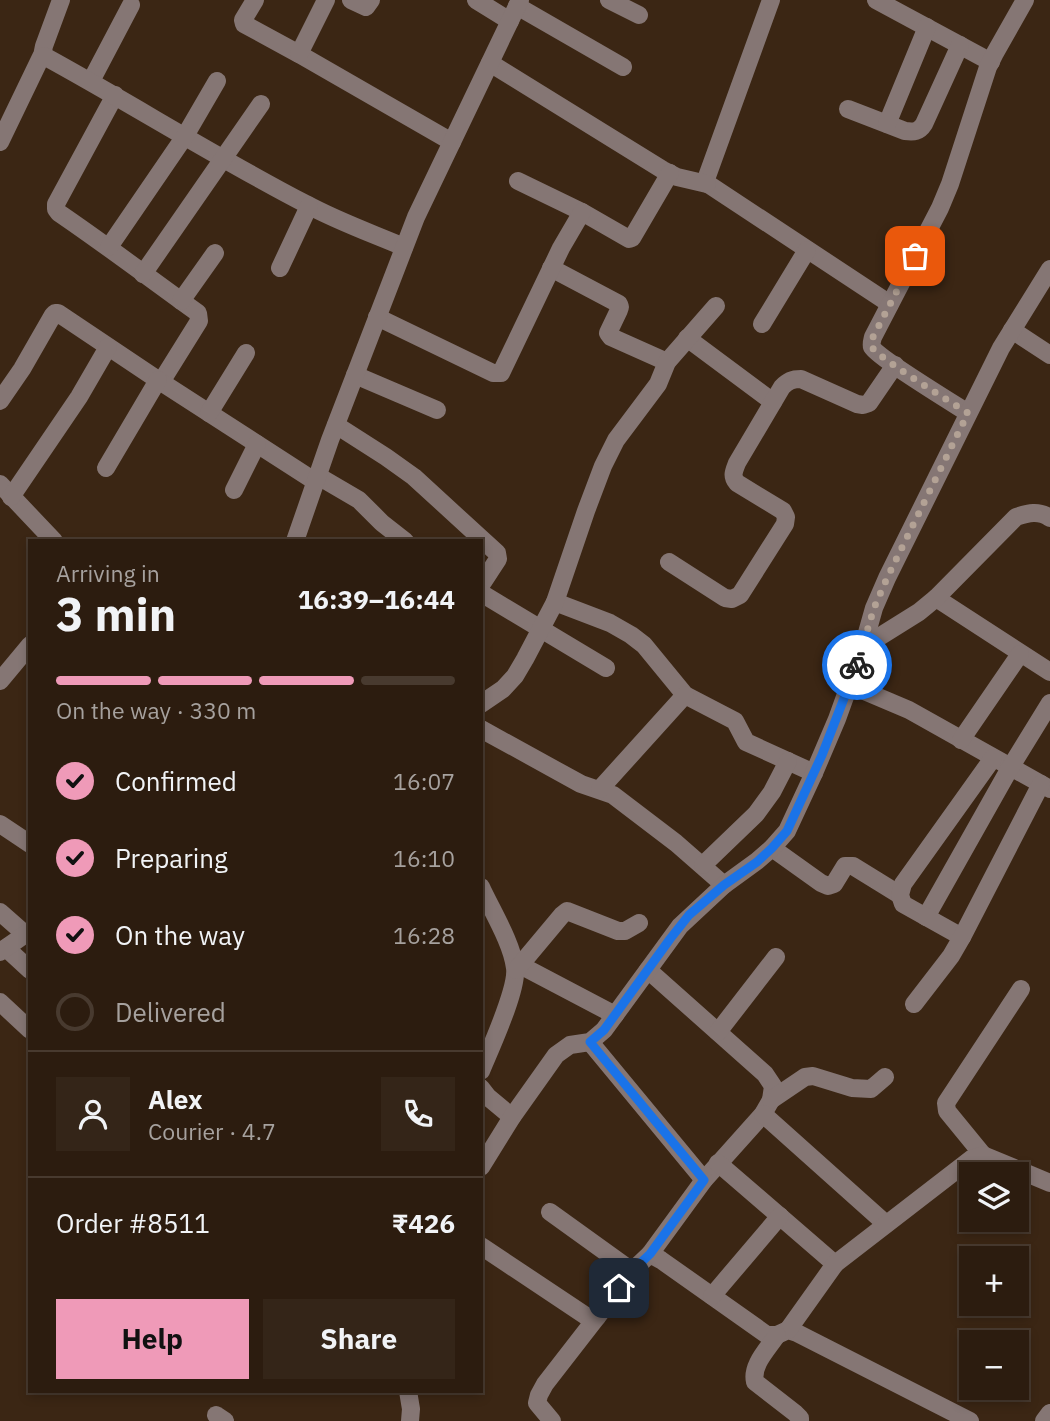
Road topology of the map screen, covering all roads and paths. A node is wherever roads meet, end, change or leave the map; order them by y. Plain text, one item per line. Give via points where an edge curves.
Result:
1 (61, 0) edge
2 (255, 0) edge
3 (326, 0) edge
4 (351, 0) edge
5 (371, 0) edge
6 (476, 0) edge
7 (610, 0) edge
8 (771, 0) edge
9 (876, 0) edge
10 (1025, 0) edge
11 (131, 5) dead end
12 (516, 9) edge
13 (639, 15) dead end
14 (927, 27) junction
15 (960, 45) junction
16 (299, 54) junction
17 (42, 56) junction
18 (991, 62) junction
19 (490, 63) junction
20 (623, 67) dead end
21 (91, 81) junction
22 (217, 81) dead end
23 (115, 94) junction
24 (261, 104) dead end
25 (848, 108) dead end
26 (887, 124) junction
27 (184, 136) junction
28 (0, 142) edge
29 (452, 142) junction
30 (223, 159) junction
31 (670, 173) junction
32 (518, 181) dead end
33 (707, 184) junction
34 (309, 206) junction
35 (582, 212) junction
36 (109, 247) junction
37 (404, 247) junction
38 (807, 250) junction
39 (215, 253) dead end
40 (280, 268) dead end
41 (551, 268) junction
42 (1050, 269) edge
43 (143, 274) junction
44 (181, 301) junction
45 (890, 304) junction
46 (716, 306) dead end
47 (377, 317) junction
48 (762, 324) dead end
49 (1012, 330) junction
50 (687, 338) junction
51 (108, 347) junction
52 (246, 353) dead end
53 (1050, 355) edge
54 (667, 362) junction
55 (895, 365) junction
56 (355, 375) junction
57 (159, 381) junction
58 (0, 401) edge
59 (773, 402) junction
60 (437, 410) dead end
61 (209, 413) junction
62 (968, 413) junction
63 (336, 425) junction
64 (257, 444) junction
65 (106, 468) dead end
66 (317, 479) junction
67 (6, 490) edge
68 (234, 491) dead end
69 (1050, 518) edge
70 (52, 539) edge
71 (296, 539) edge
72 (402, 539) edge
73 (482, 539) edge
74 (483, 540) edge
75 (669, 562) dead end
76 (483, 582) edge
77 (483, 594) edge
78 (936, 598) junction
79 (555, 602) junction
80 (541, 628) junction
81 (28, 647) edge
82 (863, 647) junction
83 (1020, 654) junction
84 (606, 668) dead end
85 (1050, 672) edge
86 (0, 681) edge
87 (850, 685) junction
88 (685, 695) junction
89 (483, 703) edge
90 (1050, 703) edge
91 (483, 730) edge
92 (961, 740) junction
93 (993, 758) junction
94 (788, 761) junction
95 (1010, 768) junction
96 (814, 773) junction
97 (1045, 787) edge
98 (600, 789) junction
99 (0, 824) edge
100 (28, 843) edge
101 (772, 848) junction
102 (703, 865) junction
103 (724, 885) junction
104 (483, 891) edge
105 (900, 895) junction
106 (0, 912) edge
107 (926, 917) junction
108 (639, 923) dead end
109 (27, 932) edge
110 (962, 937) junction
111 (3, 950) edge
112 (776, 957) dead end
113 (518, 968) junction
114 (28, 969) edge
115 (648, 970) junction
116 (1021, 989) dead end
117 (0, 1002) edge
118 (914, 1004) dead end
119 (615, 1015) junction
120 (28, 1028) edge
121 (718, 1032) junction
122 (590, 1042) junction
123 (483, 1066) edge
124 (885, 1077) dead end
125 (483, 1091) edge
126 (767, 1107) junction
127 (512, 1117) junction
128 (983, 1156) junction
129 (718, 1163) junction
130 (483, 1164) edge
131 (704, 1180) junction
132 (1050, 1183) edge
133 (550, 1212) dead end
134 (780, 1216) junction
135 (886, 1224) junction
136 (483, 1247) edge
137 (650, 1254) junction
138 (835, 1264) junction
139 (632, 1271) junction
140 (712, 1296) junction
141 (597, 1317) junction
142 (783, 1333) junction
143 (408, 1393) edge
144 (1050, 1413) edge
145 (951, 1417) edge
146 (411, 1421) edge
147 (552, 1421) edge
148 (800, 1421) edge
149 (970, 1421) edge
150 (1044, 1421) edge

1 - 17 street
2 - 16 street via 244,24
3 - 16 street
4 - 5 street via 366,7
6 - 12 street
7 - 13 street
8 - 33 street via 704,179
9 - 14 street
10 - 18 street
11 - 21 street
12 - 19 street
12 - 20 street
14 - 15 street
14 - 26 street
15 - 18 street
15 - 26 street via 920,130 905,131
16 - 29 street
17 - 21 street
17 - 28 street
18 - 45 street via 945,196
19 - 29 street
19 - 31 street
21 - 23 street
22 - 27 street
23 - 27 street
23 - 36 street via 56,204 59,213
24 - 30 street
25 - 26 street
27 - 30 street
27 - 36 street
29 - 37 street
30 - 34 street
30 - 43 street
31 - 33 street
31 - 35 street via 632,238 624,238
32 - 35 street
33 - 38 street
34 - 37 street
34 - 40 street
35 - 41 street
36 - 43 street
37 - 47 street
38 - 45 street
38 - 48 street
39 - 44 street
41 - 47 street via 501,373
41 - 54 street via 619,304 608,333 611,337
42 - 49 street
43 - 44 street
44 - 57 street via 198,313 200,321
45 - 55 street via 871,345
46 - 50 street
47 - 56 street
49 - 53 street
49 - 62 street
50 - 54 street
50 - 59 street
51 - 57 street
51 - 58 street via 55,313
51 - 67 street via 79,397
52 - 61 street
54 - 79 street via 610,452
55 - 59 street via 863,405 801,379 787,382
55 - 62 street
56 - 60 street
56 - 63 street
57 - 61 street
57 - 65 street
59 - 75 street via 733,474 737,483 783,511 785,524 740,595 725,598
61 - 64 street
62 - 82 street via 887,578
63 - 66 street
63 - 73 street via 414,477
64 - 66 street
64 - 68 street
66 - 71 street
66 - 72 street via 359,500
67 - 70 street
69 - 78 street via 1030,512 1016,517
74 - 76 street via 498,559
77 - 80 street
78 - 82 street
78 - 83 street
79 - 80 street
79 - 88 street via 631,635
80 - 84 street
80 - 89 street via 515,676
81 - 86 street
82 - 87 street
83 - 85 street
83 - 92 street
87 - 92 street via 909,710
87 - 96 street
88 - 94 street via 735,721 746,742
88 - 98 street
90 - 95 street
91 - 98 street via 564,776
92 - 93 street
93 - 95 street
93 - 105 street via 903,884
94 - 96 street
94 - 102 street via 756,814
95 - 97 street
95 - 107 street
96 - 101 street via 787,831
97 - 110 street
98 - 102 street
99 - 100 street
101 - 103 street
101 - 105 street via 828,886 845,866 853,866
102 - 103 street
103 - 115 street via 689,915
104 - 113 street
105 - 107 street via 903,904
106 - 109 street
107 - 110 street
108 - 113 street via 618,931 567,911
109 - 111 street
110 - 118 street
111 - 114 street
112 - 121 street
113 - 119 street
113 - 123 street
115 - 119 street
115 - 121 street
116 - 128 street via 946,1103 947,1111
117 - 120 street
119 - 122 street
121 - 126 street via 765,1074 772,1086
122 - 127 street via 570,1045 556,1055
122 - 131 street
124 - 126 street via 872,1090 863,1090 805,1077
125 - 127 street
126 - 129 street
126 - 135 street
127 - 130 street
128 - 132 street
128 - 135 street via 971,1159
129 - 131 street
129 - 134 street
131 - 137 street
133 - 139 street
134 - 138 street
134 - 140 street
135 - 138 street
136 - 141 street via 580,1313
137 - 139 street
137 - 140 street
138 - 142 street
139 - 141 street
140 - 142 street via 767,1335
141 - 147 street via 539,1395 537,1403
142 - 145 street via 797,1333
142 - 148 street via 753,1374 755,1382
143 - 146 street
144 - 150 street
145 - 149 street

